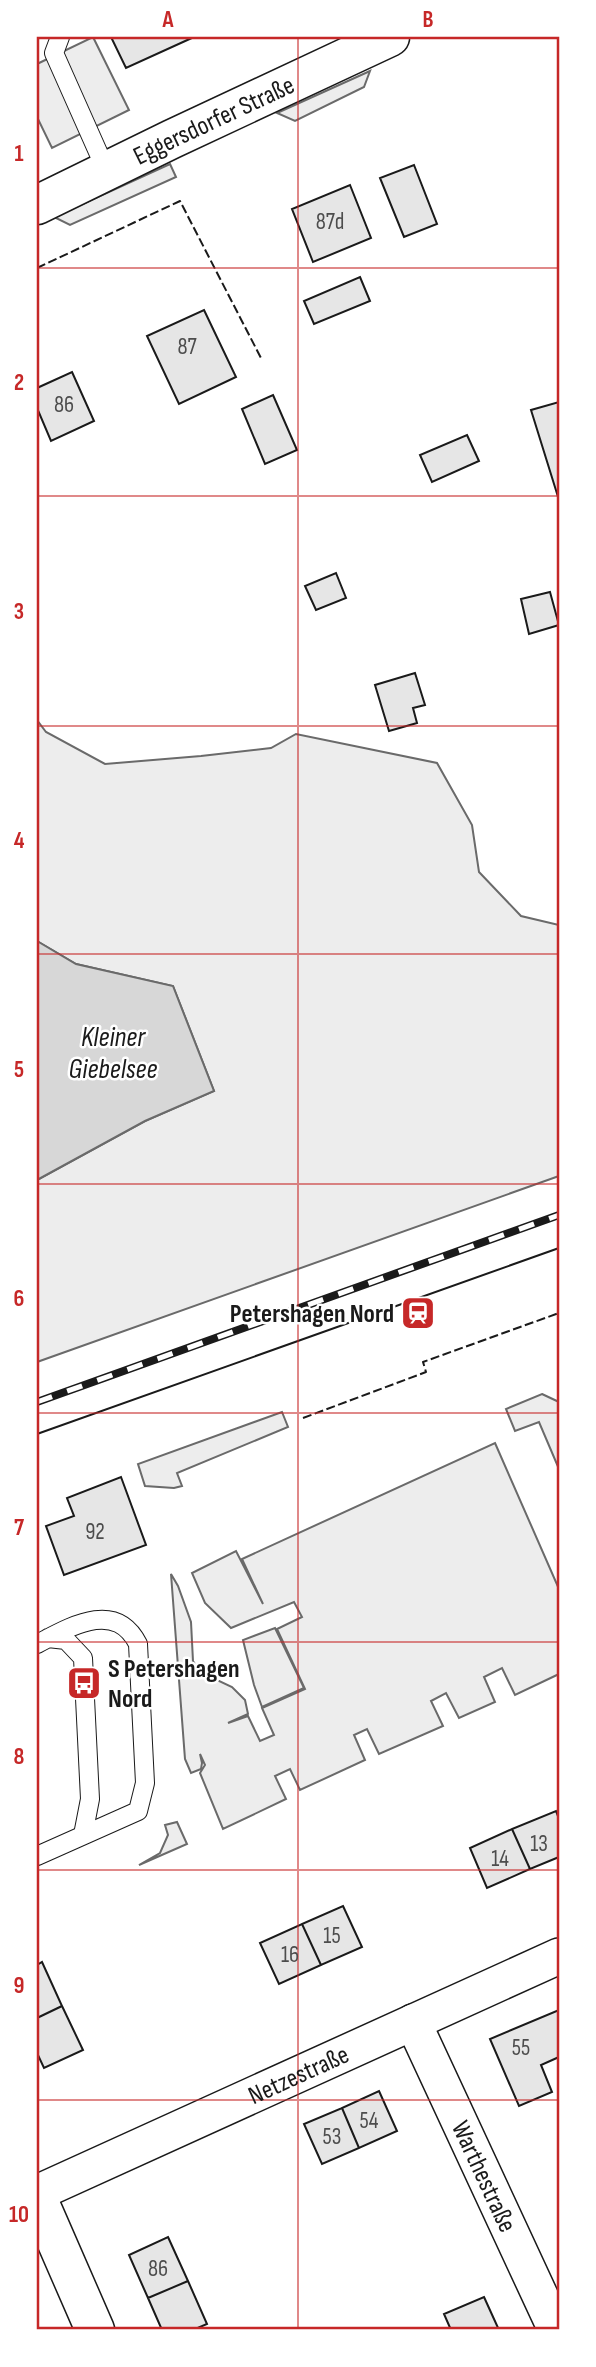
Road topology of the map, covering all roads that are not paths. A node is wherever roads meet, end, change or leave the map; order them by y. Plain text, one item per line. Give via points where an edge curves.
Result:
1 (60, 37) edge
2 (390, 37) edge
3 (106, 170) junction
4 (37, 205) edge
5 (43, 1641) edge
6 (83, 1835) junction
7 (37, 1856) edge
8 (559, 1955) edge
9 (413, 2022) junction
10 (37, 2195) edge
11 (95, 2330) edge
12 (556, 2330) edge

1 - 3 lane via 54,53
2 - 3 street, Eggersdorfer Straße
3 - 4 street, Eggersdorfer Straße
5 - 6 lane via 66,1640 83,1658 90,1799
5 - 6 lane via 89,1620 106,1619 122,1625 138,1644 145,1783 138,1811
6 - 7 lane
8 - 9 street, Netzestraße
9 - 10 street, Netzestraße
9 - 12 street, Warthestraße
10 - 11 street

